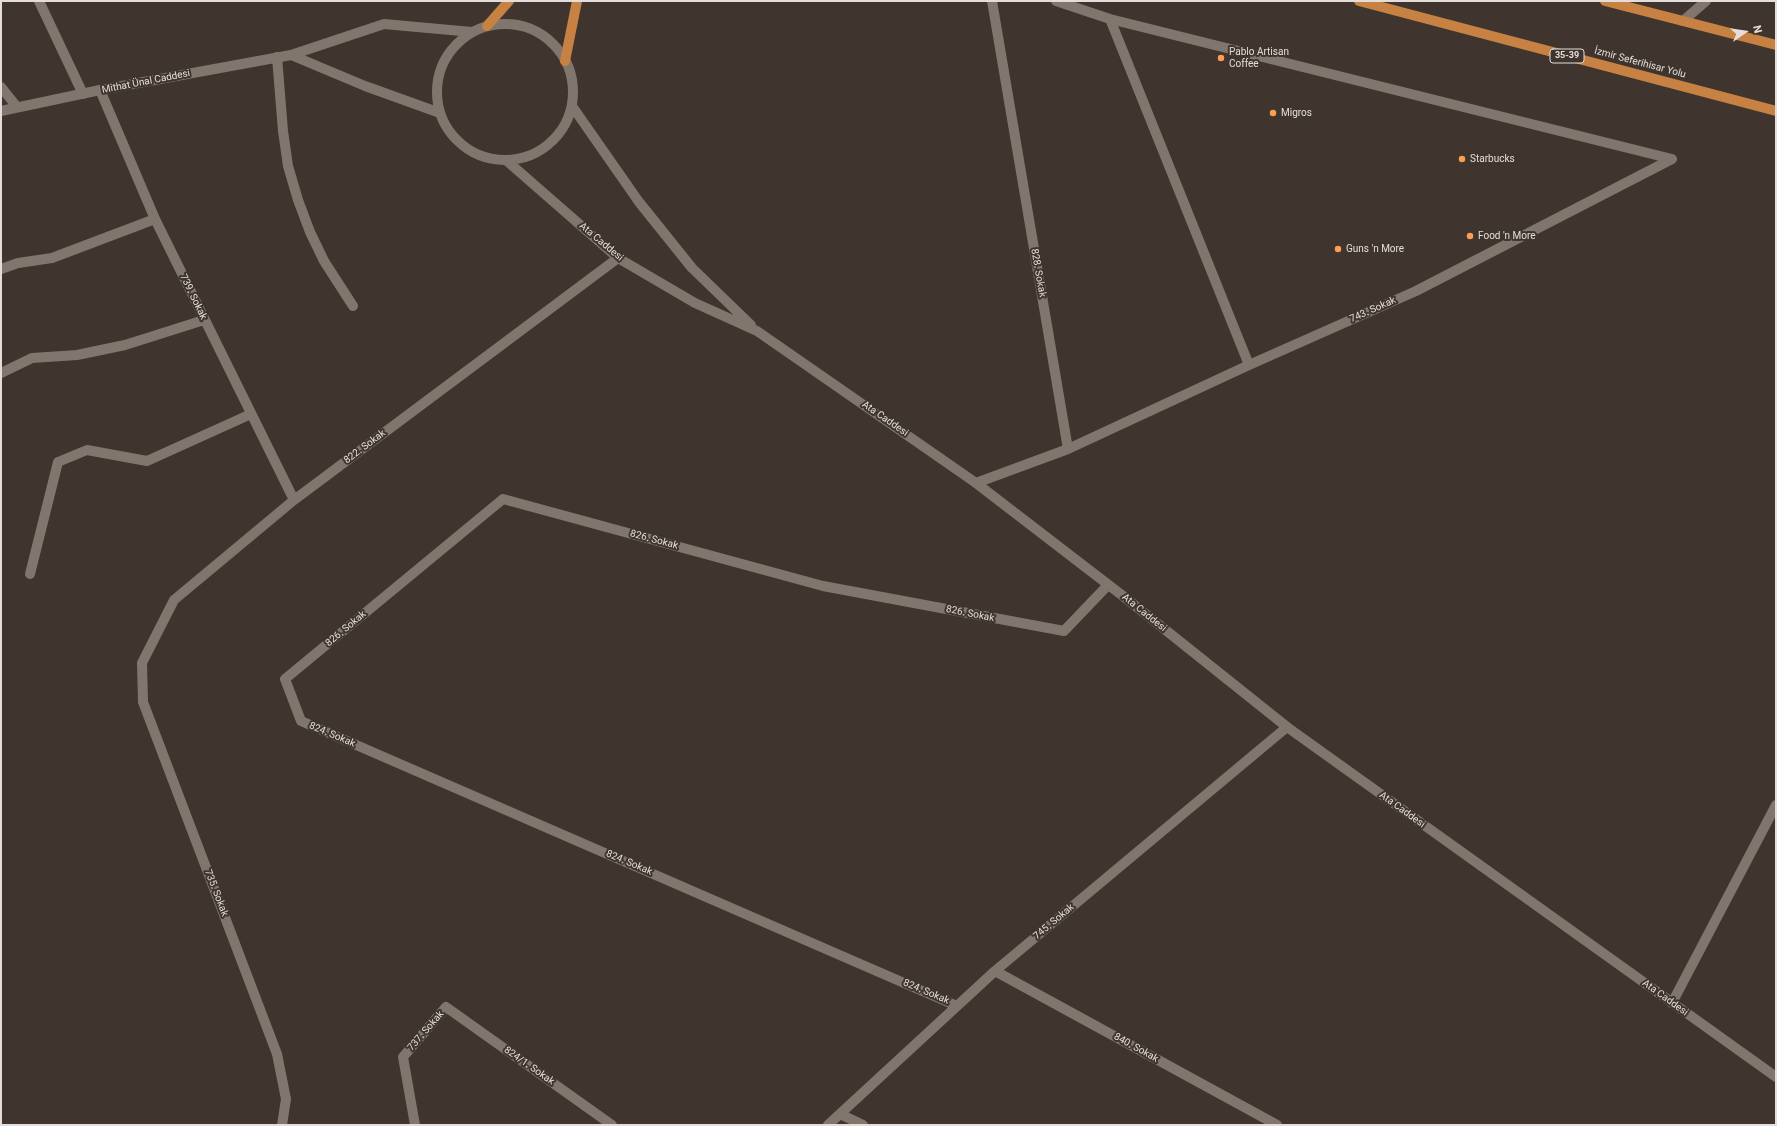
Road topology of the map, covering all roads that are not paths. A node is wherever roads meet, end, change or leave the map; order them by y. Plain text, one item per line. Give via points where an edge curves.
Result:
1 (39, 1) edge
2 (509, 1) edge
3 (577, 1) edge
4 (992, 1) edge
5 (1056, 1) edge
6 (1358, 1) edge
7 (1605, 1) edge
8 (1706, 1) edge
9 (1110, 19) junction
10 (1683, 21) junction
11 (487, 26) junction
12 (472, 32) junction
13 (1776, 45) edge
14 (291, 55) junction
15 (277, 57) junction
16 (565, 61) junction
17 (1, 87) edge
18 (100, 90) junction
19 (83, 94) junction
20 (572, 106) junction
21 (17, 107) junction
22 (1, 111) edge
23 (1776, 111) edge
24 (440, 113) junction
25 (507, 161) junction
26 (155, 219) junction
27 (618, 258) junction
28 (1, 269) edge
29 (353, 306) dead end
30 (204, 320) junction
31 (757, 331) junction
32 (1249, 365) junction
33 (1, 373) edge
34 (251, 414) junction
35 (1068, 449) junction
36 (976, 483) junction
37 (294, 500) junction
38 (30, 574) dead end
39 (1108, 585) junction
40 (142, 663) joint
41 (301, 721) joint
42 (1287, 727) junction
43 (1776, 805) edge
44 (994, 971) junction
45 (1672, 1003) junction
46 (957, 1006) junction
47 (446, 1007) joint
48 (1776, 1077) edge
49 (840, 1114) junction
50 (282, 1125) edge
51 (415, 1125) edge
52 (612, 1125) edge
53 (828, 1125) edge
54 (863, 1125) edge
55 (1278, 1125) edge

1 - 19 street
2 - 11 main road
3 - 16 main road
4 - 35 street, 828. Sokak
5 - 9 street
6 - 23 main road, İzmir Seferihisar Yolu / 35-39
7 - 10 main road
8 - 10 street
9 - 32 street
9 - 32 street, 743. Sokak via 1672,159 1416,291
10 - 13 main road
11 - 12 street
11 - 16 street via 510,24 532,30 552,42
12 - 14 street, Mithat Ünal Caddesi via 384,24
12 - 24 street via 451,50 440,70 436,91
14 - 15 street, Mithat Ünal Caddesi
14 - 24 street via 365,86
15 - 18 street, Mithat Ünal Caddesi
15 - 29 street via 288,166 298,200 324,261
16 - 20 street via 573,83
17 - 21 street
18 - 19 street, Mithat Ünal Caddesi
18 - 26 street, 739. Sokak
19 - 21 street, Mithat Ünal Caddesi
20 - 25 street via 564,128 548,145 528,157
20 - 31 street via 639,202 692,268
21 - 22 street, Mithat Ünal Caddesi
24 - 25 street via 450,133 465,148 485,158
25 - 27 street, Ata Caddesi
26 - 28 street via 52,258 18,263
26 - 30 street, 739. Sokak
27 - 31 street, Ata Caddesi via 695,304
27 - 37 street, 822. Sokak
30 - 33 street via 125,345 77,355 32,358
30 - 34 street, 739. Sokak
31 - 36 street, Ata Caddesi
32 - 35 street, 743. Sokak
34 - 37 street, 739. Sokak
34 - 38 street via 147,461 87,450 58,462
35 - 36 street
36 - 39 street, Ata Caddesi
37 - 40 street, 822. Sokak via 174,600
39 - 41 street, 826. Sokak via 1064,631 824,586 503,499 285,679
39 - 42 street, Ata Caddesi
40 - 50 street, 735. Sokak via 143,702 277,1054 286,1099
41 - 46 street, 824. Sokak
42 - 44 street, 745. Sokak
42 - 45 street, Ata Caddesi
43 - 45 street
44 - 46 street, 745. Sokak
44 - 55 street, 840. Sokak
45 - 48 street, Ata Caddesi
46 - 49 street, 745. Sokak
47 - 51 street, 737. Sokak via 403,1057
47 - 52 street, 824/1. Sokak
49 - 53 street, 745. Sokak
49 - 54 street

